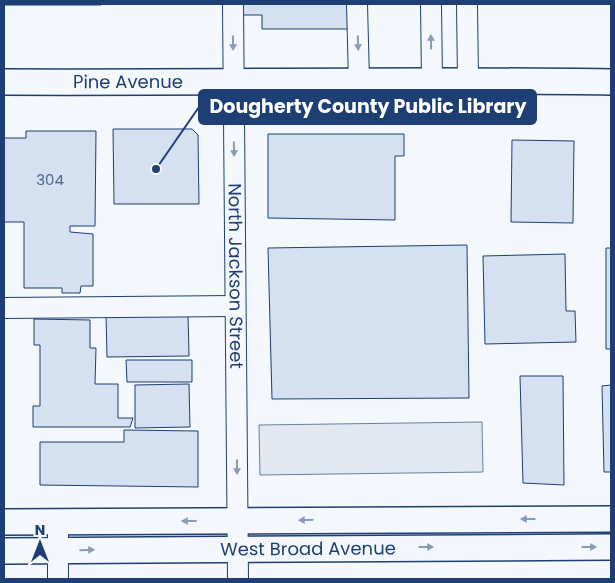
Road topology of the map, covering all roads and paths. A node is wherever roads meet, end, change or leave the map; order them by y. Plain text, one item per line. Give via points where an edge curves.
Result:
1 (232, 4) edge
2 (357, 4) edge
3 (431, 4) edge
4 (467, 4) edge
5 (432, 80) junction
6 (468, 80) junction
7 (359, 81) junction
8 (4, 82) edge
9 (233, 82) junction
10 (611, 82) edge
11 (235, 306) junction
12 (4, 308) edge
13 (611, 519) edge
14 (238, 520) junction
15 (4, 522) edge
16 (58, 522) junction
17 (611, 547) edge
18 (238, 548) junction
19 (57, 550) junction
20 (4, 551) edge
21 (58, 579) edge
22 (238, 579) edge

1 -> 9 street, North Jackson Street
2 -> 7 street
5 -> 3 street
4 - 6 street
5 - 6 main road, Pine Avenue
5 - 7 main road, Pine Avenue
6 - 10 main road, Pine Avenue
7 - 9 main road, Pine Avenue
8 - 9 main road, Pine Avenue
9 -> 11 street, North Jackson Street
11 - 12 street
11 -> 14 street, North Jackson Street
13 -> 14 main road, West Broad Avenue
14 -> 16 main road, West Broad Avenue
14 - 18 street, North Jackson Street
15 - 16 main road, West Broad Avenue
16 - 19 street
18 -> 17 main road, West Broad Avenue
19 -> 18 main road, West Broad Avenue
18 - 22 street, North Jackson Street
19 - 20 main road, West Broad Avenue
19 - 21 street

